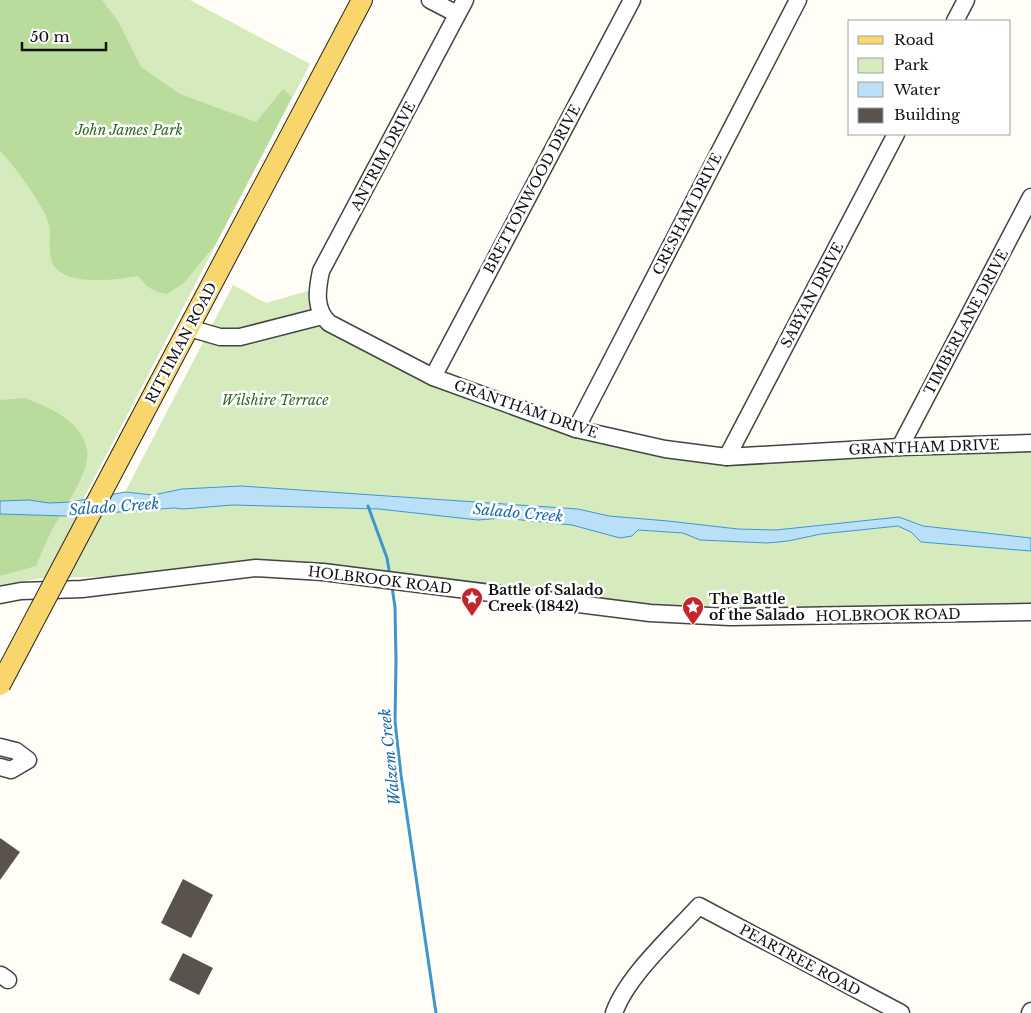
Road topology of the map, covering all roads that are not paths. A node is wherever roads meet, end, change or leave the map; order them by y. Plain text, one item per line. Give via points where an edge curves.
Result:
1 (362, 0) edge
2 (430, 0) edge
3 (632, 0) edge
4 (798, 0) edge
5 (966, 0) edge
6 (461, 7) edge
7 (956, 20) edge
8 (895, 135) edge
9 (1031, 197) edge
10 (322, 316) junction
11 (189, 328) junction
12 (433, 377) junction
13 (576, 428) junction
14 (1031, 443) edge
15 (900, 447) junction
16 (727, 457) junction
17 (0, 594) edge
18 (1031, 612) edge
19 (0, 685) edge
20 (0, 746) edge
21 (0, 767) edge
22 (614, 1013) edge
23 (902, 1013) edge

1 - 11 main road, RITTIMAN ROAD
2 - 6 street
3 - 12 street, BRETTONWOOD DRIVE
4 - 13 street, CRESHAM DRIVE
5 - 7 street
6 - 10 street, ANTRIM DRIVE via 322,271 318,297
8 - 16 street, SABYAN DRIVE
9 - 15 street, TIMBERLANE DRIVE
10 - 11 street via 229,338
10 - 12 street, GRANTHAM DRIVE via 329,323
11 - 19 main road, RITTIMAN ROAD, bridge
12 - 13 street, GRANTHAM DRIVE
13 - 16 street, GRANTHAM DRIVE via 665,449
14 - 15 street, GRANTHAM DRIVE
15 - 16 street, GRANTHAM DRIVE
17 - 18 street, HOLBROOK ROAD via 82,589 256,568 355,576 650,614 730,617
20 - 21 street via 16,751 28,760 11,770
22 - 23 street, PEARTREE ROAD via 636,976 698,906

